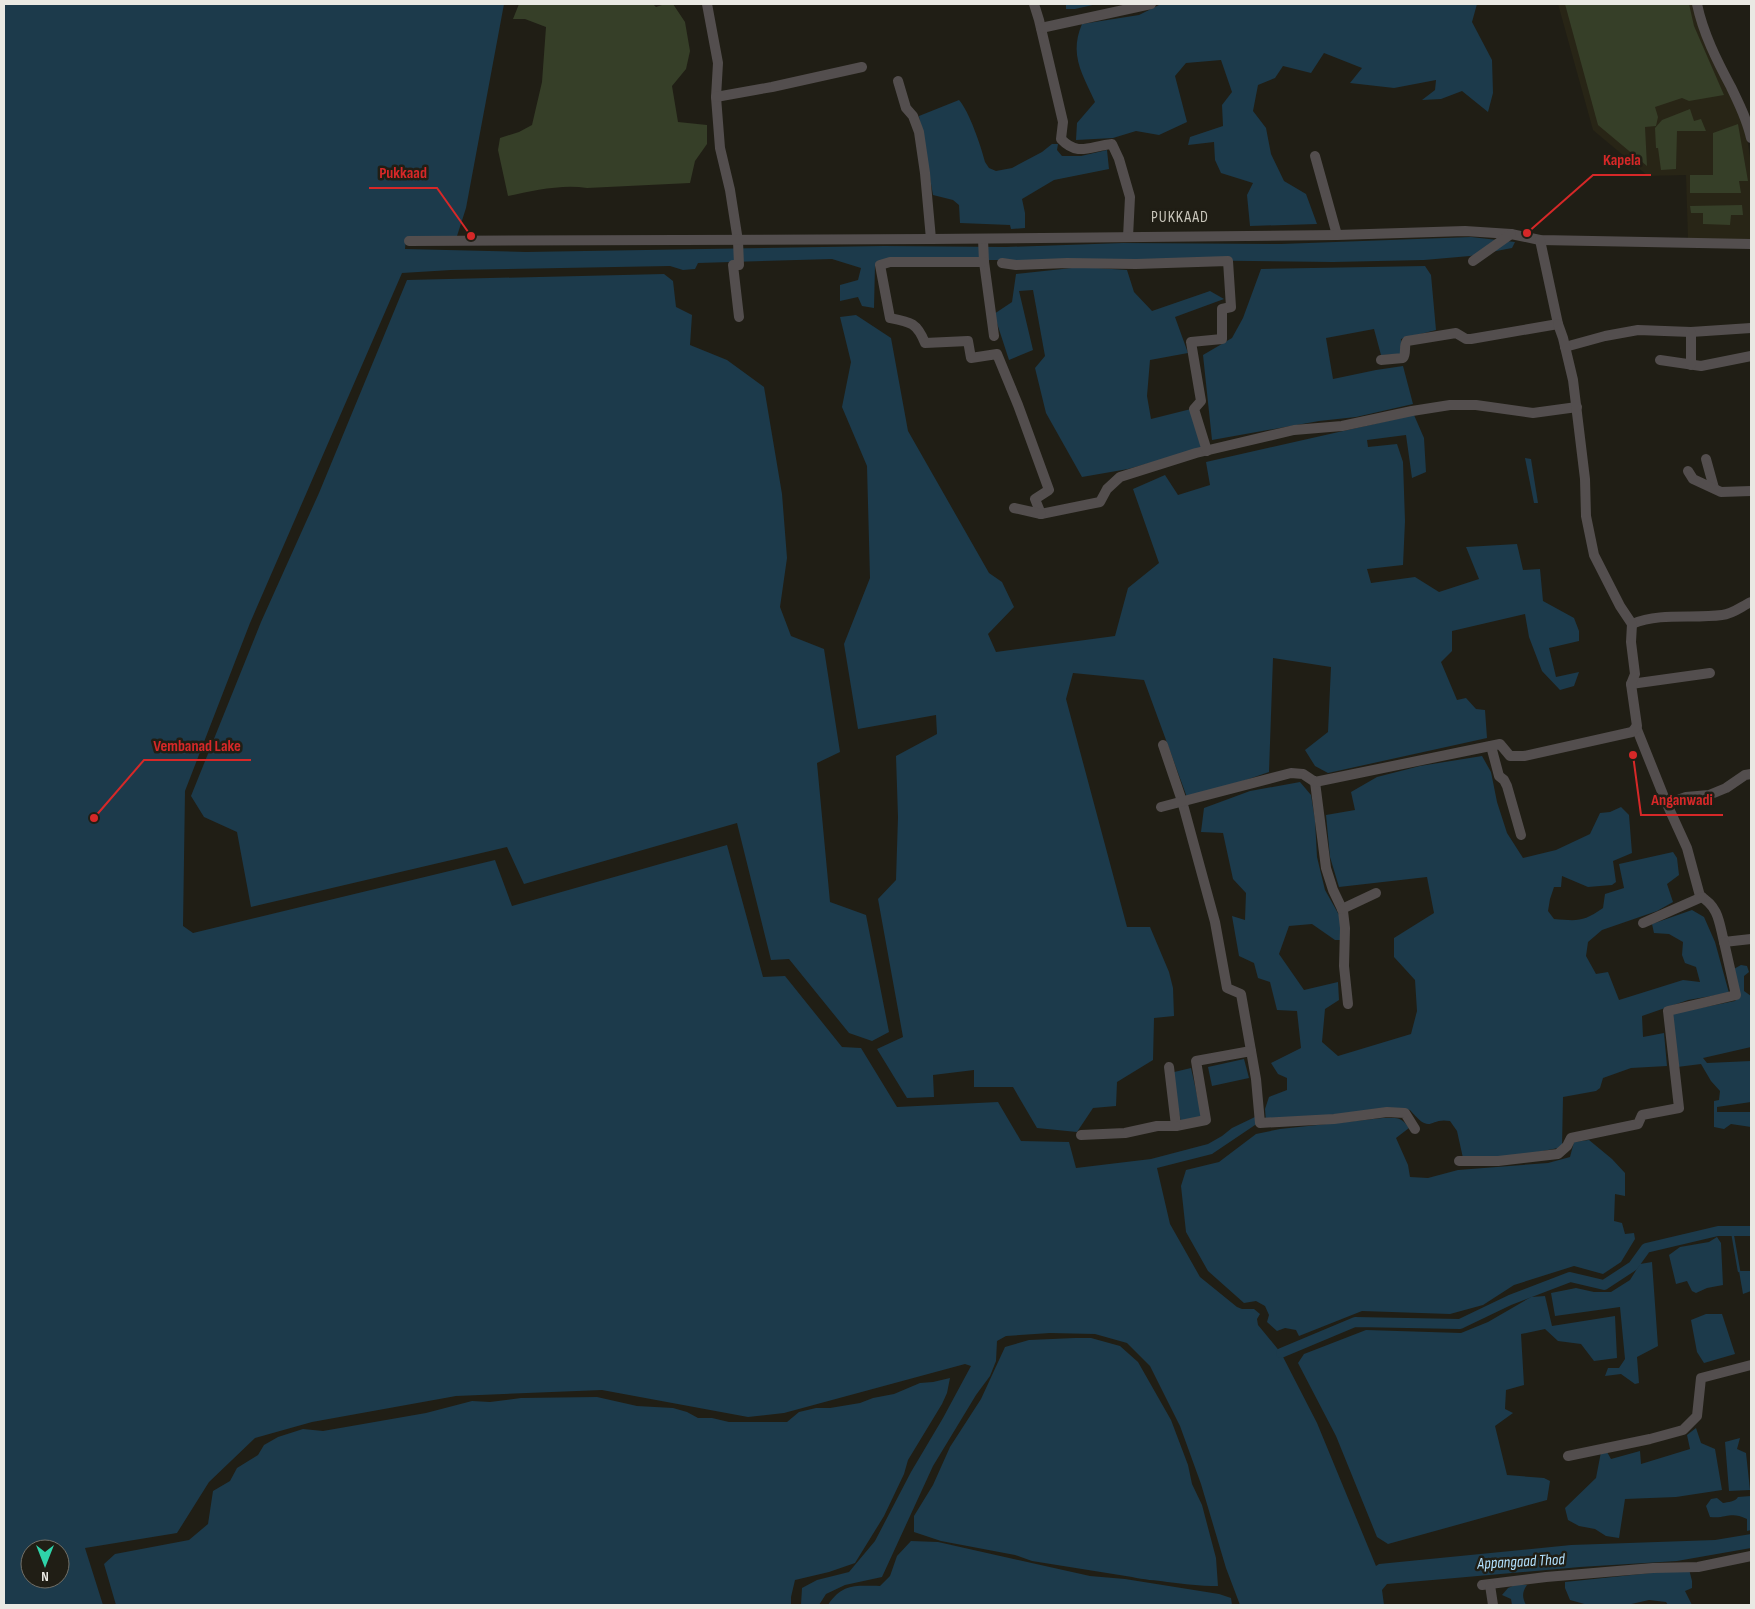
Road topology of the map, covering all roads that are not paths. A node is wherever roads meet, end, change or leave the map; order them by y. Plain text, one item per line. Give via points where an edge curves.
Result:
1 (707, 4) edge
2 (1034, 4) edge
3 (1151, 4) edge
4 (1697, 4) edge
5 (1041, 28) junction
6 (862, 67) dead end
7 (898, 81) dead end
8 (716, 97) junction
9 (1750, 122) edge
10 (1751, 138) edge
11 (1315, 156) dead end
12 (1511, 234) junction
13 (1337, 235) junction
14 (1128, 238) junction
15 (983, 239) junction
16 (931, 240) junction
17 (1540, 240) junction
18 (409, 241) dead end
19 (738, 241) junction
20 (1751, 244) edge
21 (1473, 260) dead end
22 (984, 262) junction
23 (1002, 263) dead end
24 (739, 317) dead end
25 (1558, 324) junction
26 (1751, 328) edge
27 (1691, 332) junction
28 (994, 336) dead end
29 (1566, 347) junction
30 (1751, 356) edge
31 (1380, 360) dead end
32 (1660, 360) dead end
33 (1691, 365) junction
34 (1577, 407) junction
35 (1207, 451) junction
36 (1706, 459) dead end
37 (1688, 472) dead end
38 (1714, 488) junction
39 (1751, 491) edge
40 (1014, 508) dead end
41 (1041, 514) junction
42 (1751, 602) edge
43 (1632, 624) junction
44 (1710, 673) dead end
45 (1631, 684) junction
46 (1636, 727) junction
47 (1163, 745) dead end
48 (1491, 746) junction
49 (1751, 774) edge
50 (1315, 782) junction
51 (1182, 801) junction
52 (1667, 804) junction
53 (1161, 807) dead end
54 (1521, 835) dead end
55 (1376, 893) dead end
56 (1702, 897) junction
57 (1342, 909) junction
58 (1643, 923) dead end
59 (1751, 939) edge
60 (1724, 942) junction
61 (1348, 1004) dead end
62 (1251, 1051) junction
63 (1169, 1067) dead end
64 (1176, 1126) junction
65 (1415, 1129) dead end
66 (1082, 1135) dead end
67 (1459, 1161) dead end
68 (1751, 1365) edge
69 (1568, 1456) dead end
70 (1751, 1556) edge
71 (1493, 1605) edge

1 - 8 street via 718,63
2 - 5 street
3 - 5 street
4 - 9 street via 1700,20 1724,75
5 - 14 street via 1063,122 1061,139 1076,150 1112,144 1130,197
6 - 8 street
7 - 16 street via 906,108 919,132
8 - 19 street via 720,148
9 - 10 street
11 - 13 street
12 - 13 street via 1465,231
12 - 17 street
12 - 21 street
13 - 14 street
14 - 15 street
15 - 16 street
15 - 22 street
16 - 19 street
17 - 20 street
17 - 25 street
18 - 19 street
19 - 24 street via 739,265 733,265
22 - 28 street
22 - 41 street via 880,264 890,318 908,321 920,331 925,343 968,341 971,358 997,354 1049,490 1035,499
23 - 35 street via 1016,266 1228,261 1231,307 1222,309 1222,339 1191,342 1201,401 1194,409
25 - 29 street
25 - 31 street via 1471,339 1456,333 1407,341 1403,358
26 - 27 street
27 - 29 street via 1638,330
27 - 33 street
29 - 34 street
30 - 33 street
32 - 33 street
34 - 35 street via 1532,413 1476,405 1450,405 1342,426 1294,430
34 - 43 street via 1586,516 1594,555
35 - 41 street via 1120,478 1107,489 1100,502
36 - 38 street
37 - 38 street
38 - 39 street via 1721,492
40 - 41 street
42 - 43 street via 1724,615 1662,617
43 - 45 street via 1635,674
44 - 45 street
45 - 46 street
46 - 48 street via 1632,732 1524,756 1510,756 1500,744
46 - 52 street
47 - 51 street
48 - 50 street
48 - 54 street
49 - 52 street via 1709,795 1686,797
50 - 51 street via 1303,774 1291,773
50 - 57 street via 1326,868
51 - 53 street
51 - 62 street via 1215,922 1227,988 1241,994
52 - 56 street via 1687,848
55 - 57 street
56 - 58 street
56 - 60 street via 1717,912
57 - 61 street
59 - 60 street
60 - 67 street via 1736,995 1668,1011 1679,1108 1642,1116 1638,1124 1571,1138 1568,1146 1558,1154 1498,1161
62 - 64 street via 1196,1062 1206,1120
62 - 65 street via 1260,1123 1387,1112 1405,1114
63 - 64 street
64 - 66 street
68 - 69 street via 1702,1378 1698,1416 1682,1430
70 - 71 street via 1698,1567 1556,1576 1486,1585

